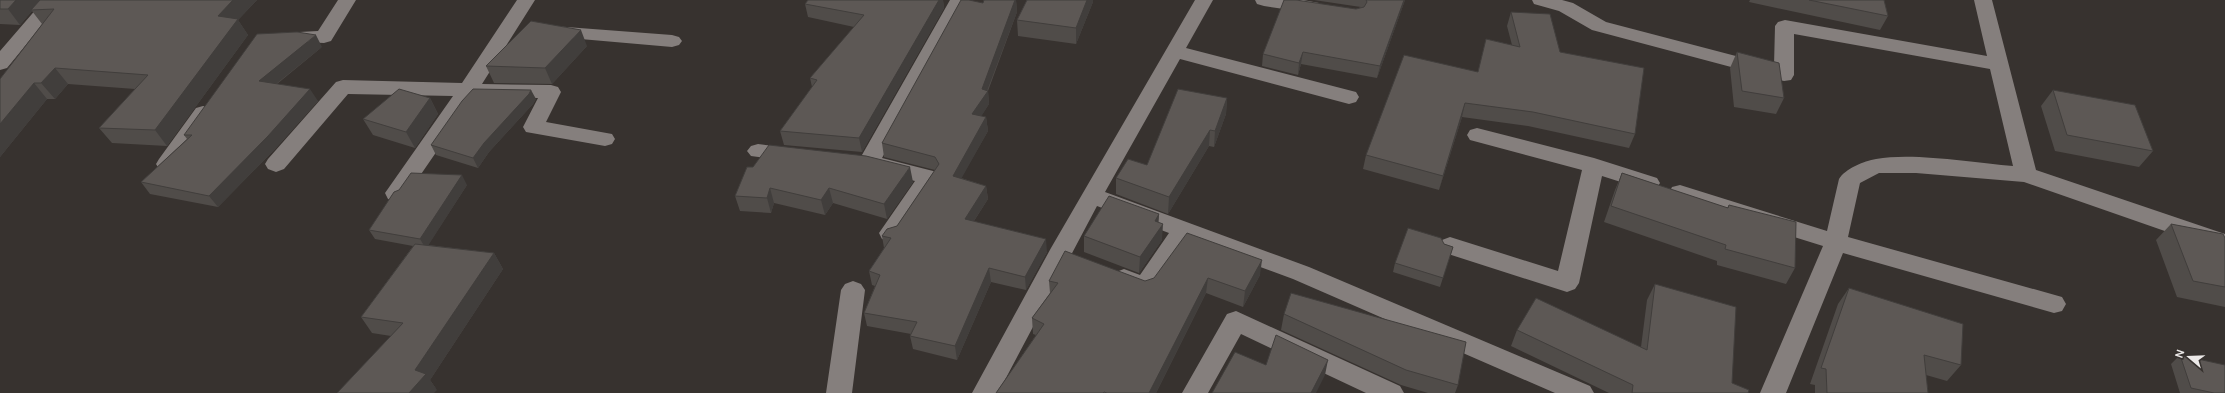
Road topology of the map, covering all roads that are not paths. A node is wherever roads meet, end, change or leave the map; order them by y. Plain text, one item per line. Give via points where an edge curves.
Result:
1 (54, 0) edge
2 (347, 0) edge
3 (526, 0) edge
4 (959, 0) edge
5 (1204, 0) edge
6 (1264, 0) edge
7 (1542, 0) edge
8 (1983, 0) edge
9 (1331, 10) edge
10 (508, 28) junction
11 (272, 38) edge
12 (672, 41) dead end
13 (1174, 51) junction
14 (0, 64) edge
15 (1998, 64) junction
16 (468, 90) junction
17 (1349, 97) dead end
18 (212, 101) edge
19 (1477, 135) dead end
20 (605, 139) dead end
21 (758, 151) dead end
22 (814, 157) edge
23 (167, 164) edge
24 (276, 164) dead end
25 (1594, 166) junction
26 (2026, 175) junction
27 (396, 193) edge
28 (1092, 196) junction
29 (1184, 230) junction
30 (890, 233) edge
31 (1836, 242) junction
32 (2224, 244) edge
33 (1450, 246) edge
34 (1059, 254) junction
35 (1081, 262) edge
36 (1102, 270) edge
37 (853, 290) dead end
38 (2054, 304) dead end
39 (840, 393) edge
40 (986, 393) edge
41 (1195, 393) edge
42 (1391, 393) edge
43 (1581, 393) edge
44 (1773, 393) edge

1 - 14 street
2 - 11 street via 324,37
3 - 10 street
4 - 30 street via 861,161 930,178
5 - 13 street
6 - 9 street
7 - 15 street via 1566,7 1599,26 1784,75 1785,26
8 - 15 street
10 - 12 street
10 - 16 street
13 - 17 street
13 - 28 street
15 - 26 street
16 - 20 street via 551,92 533,127
16 - 24 street via 343,87
16 - 27 street
18 - 23 street
19 - 25 street
21 - 22 street
25 - 31 street
25 - 33 street via 1566,283
26 - 31 street via 1916,165 1876,166 1850,179
26 - 32 street
28 - 29 street
28 - 34 street
29 - 36 street via 1145,286
29 - 43 street via 1301,274
31 - 38 street
31 - 44 street
34 - 35 street
34 - 40 street
37 - 39 street
41 - 42 street via 1236,321

